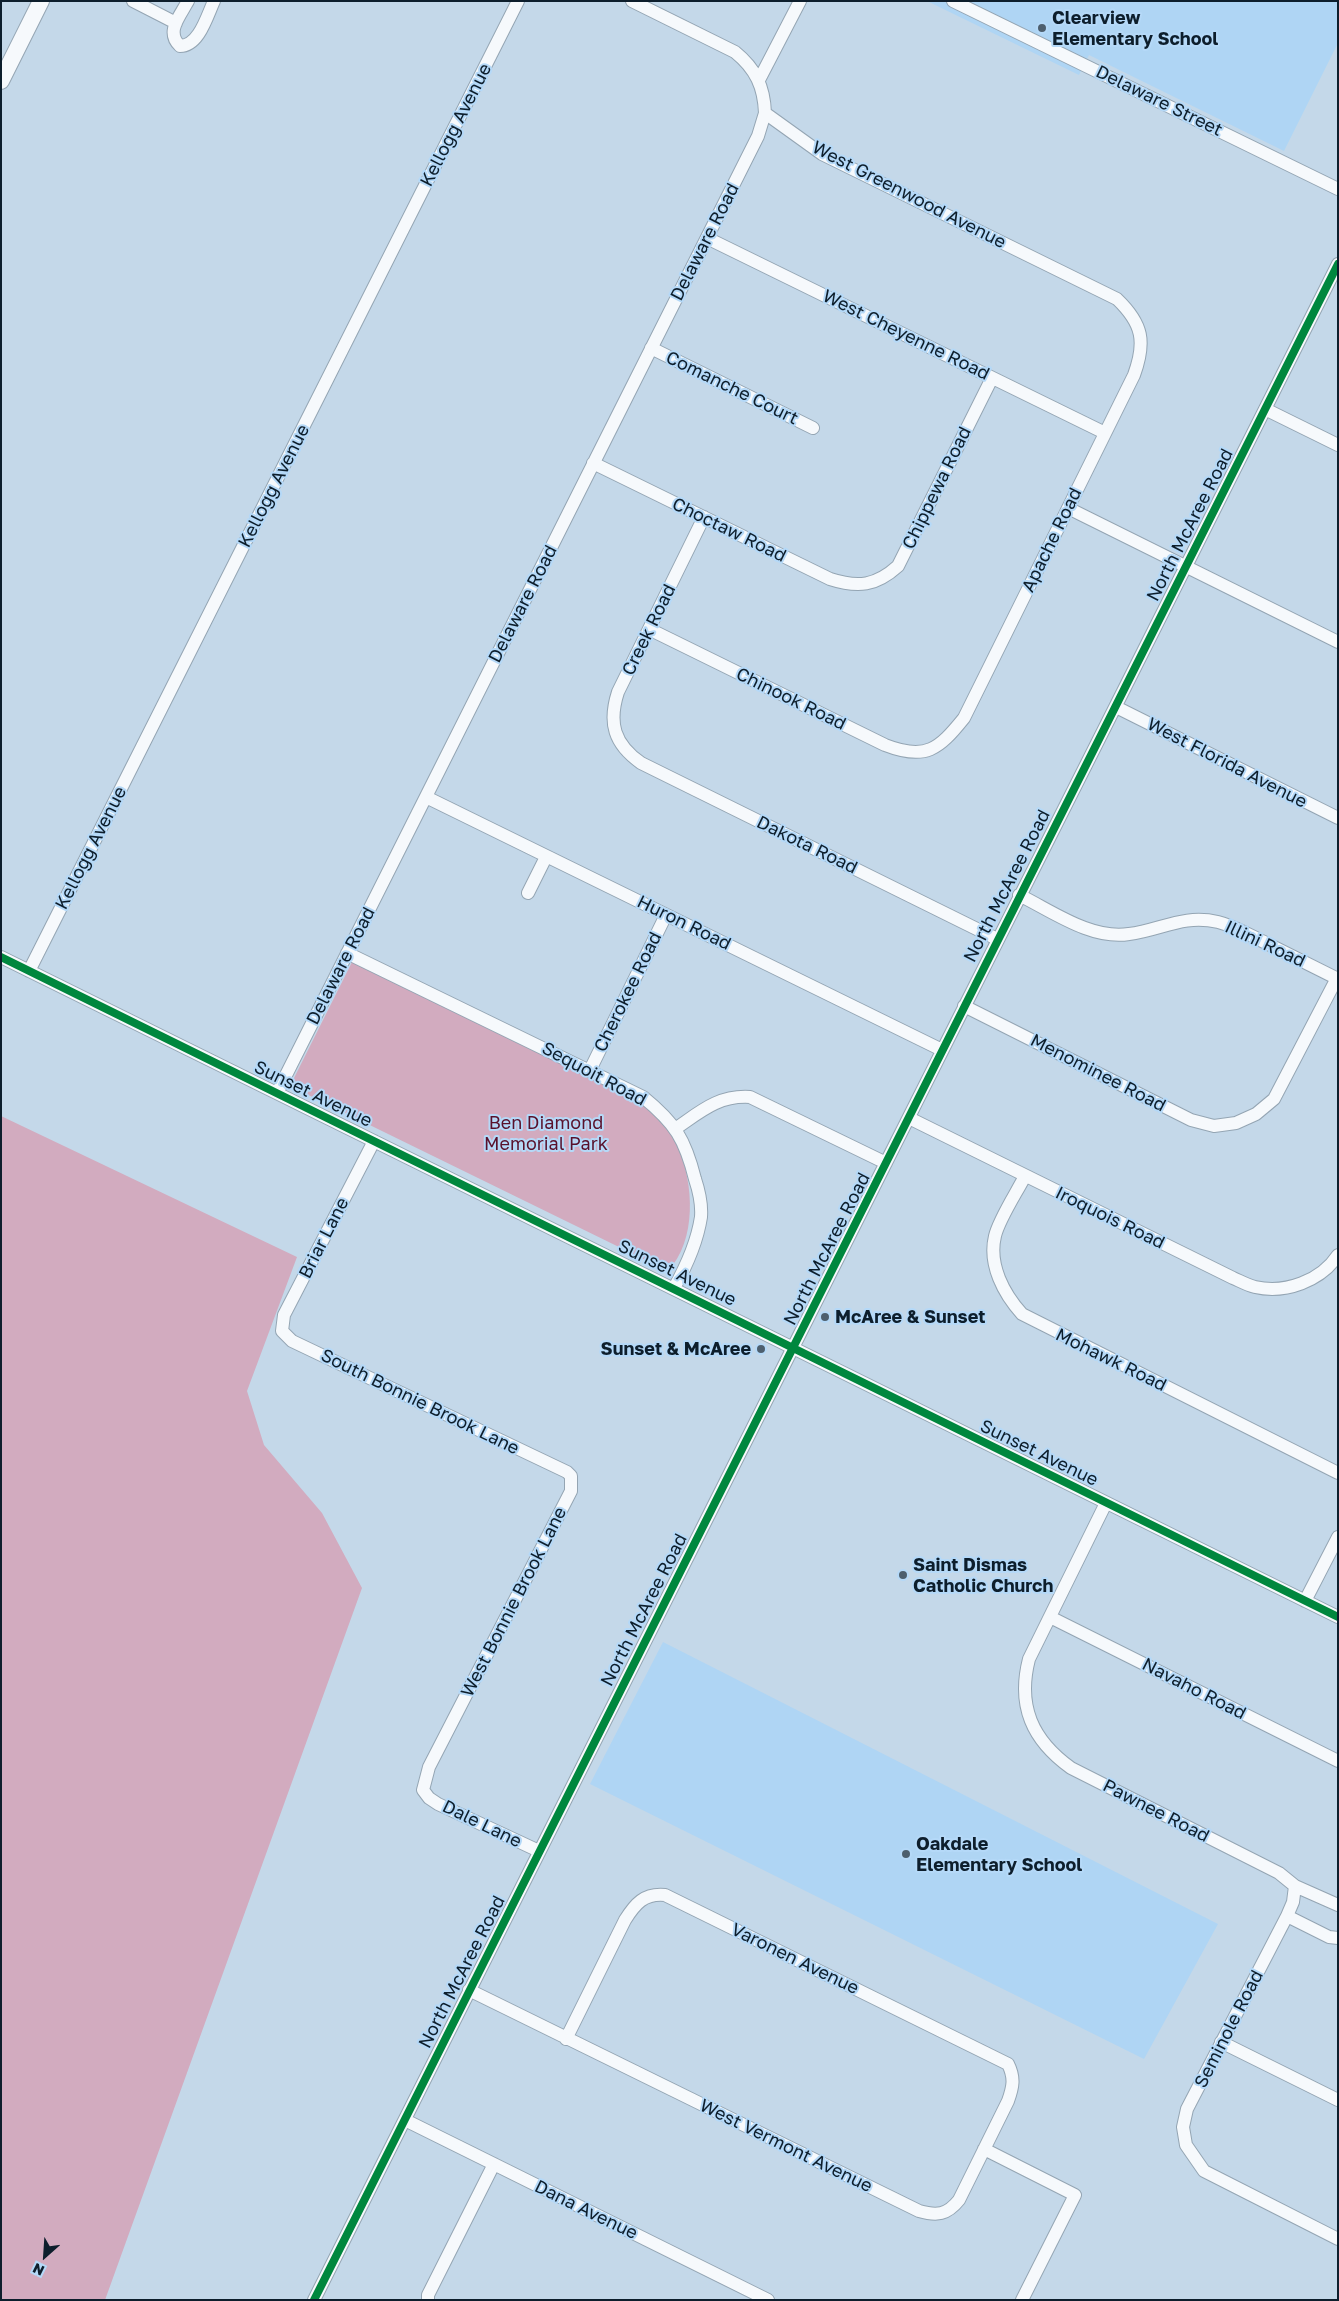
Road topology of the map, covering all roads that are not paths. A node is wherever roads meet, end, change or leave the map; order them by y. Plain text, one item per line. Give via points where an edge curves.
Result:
1 (41, 1) edge
2 (133, 1) edge
3 (188, 1) edge
4 (214, 1) edge
5 (518, 1) edge
6 (632, 1) edge
7 (800, 1) edge
8 (953, 1) edge
9 (176, 23) junction
10 (759, 80) junction
11 (1, 81) edge
12 (765, 114) junction
13 (1338, 189) edge
14 (706, 238) junction
15 (1338, 264) edge
16 (1136, 322) joint
17 (651, 348) junction
18 (992, 378) junction
19 (1265, 409) junction
20 (813, 428) dead end
21 (1105, 433) junction
22 (1338, 445) edge
23 (593, 464) junction
24 (1068, 508) junction
25 (704, 517) junction
26 (1186, 567) junction
27 (867, 584) joint
28 (649, 629) junction
29 (1338, 642) edge
30 (1116, 707) junction
31 (621, 746) joint
32 (937, 748) joint
33 (426, 797) junction
34 (1338, 818) edge
35 (546, 857) junction
36 (528, 892) dead end
37 (1019, 895) junction
38 (666, 914) junction
39 (997, 939) junction
40 (348, 953) junction
41 (1, 957) edge
42 (29, 971) junction
43 (1338, 979) edge
44 (964, 1006) junction
45 (942, 1050) junction
46 (590, 1070) junction
47 (277, 1093) junction
48 (909, 1118) junction
49 (676, 1129) junction
50 (374, 1141) junction
51 (886, 1163) junction
52 (1024, 1176) junction
53 (1338, 1255) edge
54 (674, 1288) junction
55 (285, 1336) joint
56 (794, 1348) junction
57 (557, 1468) joint
58 (1338, 1473) edge
59 (1106, 1503) junction
60 (1338, 1537) edge
61 (1305, 1601) junction
62 (1050, 1617) junction
63 (1338, 1617) edge
64 (443, 1740) joint
65 (1338, 1761) edge
66 (539, 1852) junction
67 (1295, 1886) junction
68 (1338, 1905) edge
69 (1287, 1916) junction
70 (1338, 1938) edge
71 (469, 1990) junction
72 (566, 2039) junction
73 (1221, 2042) junction
74 (1338, 2100) edge
75 (404, 2120) junction
76 (984, 2149) junction
77 (494, 2164) junction
78 (1338, 2239) edge
79 (314, 2300) edge
80 (428, 2300) edge
81 (768, 2300) edge
82 (1022, 2300) edge

1 - 11 main road
2 - 9 street
3 - 9 street
4 - 9 street via 194,42 187,46 180,46 173,40
5 - 42 street, Kellogg Avenue
6 - 10 street via 735,52 749,64
7 - 10 street
8 - 13 street, Delaware Street
10 - 12 street
12 - 14 street, Delaware Road via 758,136
12 - 16 street, West Greenwood Avenue via 822,154 1117,299
14 - 17 street, Delaware Road
14 - 18 street, West Cheyenne Road
15 - 19 street, North McAree Road
16 - 21 street, Apache Road via 1141,338 1141,355
17 - 20 street, Comanche Court
17 - 23 street, Delaware Road
18 - 21 street, West Cheyenne Road
18 - 27 street, Chippewa Road via 898,566 884,579
19 - 22 street
19 - 26 street, North McAree Road
21 - 24 street, Apache Road
23 - 25 street, Choctaw Road
23 - 33 street, Delaware Road
24 - 26 street
24 - 32 street, Apache Road via 964,718
25 - 27 street, Choctaw Road via 830,579 848,585
25 - 28 street, Creek Road
26 - 29 street
26 - 30 street, North McAree Road
28 - 31 street, Creek Road via 614,705 613,719
28 - 32 street, Chinook Road via 885,745 900,751 916,752
30 - 34 street, West Florida Avenue
30 - 37 street, North McAree Road
31 - 39 street, Dakota Road via 641,763
33 - 35 street, Huron Road
33 - 40 street, Delaware Road
35 - 36 street
35 - 38 street, Huron Road
37 - 39 street, North McAree Road
37 - 43 street, Illini Road via 1079,925 1108,935 1128,934 1192,919 1217,922
38 - 45 street, Huron Road
38 - 46 street, Cherokee Road
39 - 44 street, North McAree Road
40 - 46 street, Sequoit Road
40 - 47 street, Delaware Road
41 - 42 street, Sunset Avenue
42 - 47 street, Sunset Avenue
43 - 44 street, Menominee Road via 1274,1099 1256,1114 1236,1124 1214,1126 1191,1120
44 - 45 street, North McAree Road
45 - 48 street, North McAree Road
46 - 49 street, Sequoit Road via 643,1097
47 - 50 street, Sunset Avenue
48 - 51 street, North McAree Road
48 - 52 street, Iroquois Road
49 - 51 street via 720,1101 733,1096 750,1098
49 - 54 street, Sequoit Road via 692,1167 701,1214 690,1259
50 - 54 street, Sunset Avenue
50 - 55 street, Briar Lane via 284,1315 281,1326
51 - 56 street, North McAree Road
52 - 53 street, Iroquois Road via 1255,1287 1281,1288 1301,1284 1316,1276
52 - 58 street, Mohawk Road via 995,1235 994,1253 1002,1287 1022,1314
54 - 56 street, Sunset Avenue
55 - 57 street, South Bonnie Brook Lane
56 - 59 street, Sunset Avenue
56 - 66 street, North McAree Road
57 - 64 street, West Bonnie Brook Lane via 570,1476 571,1491
59 - 61 street, Sunset Avenue
59 - 62 street
60 - 61 street
61 - 63 street, Sunset Avenue
62 - 65 street, Navaho Road
62 - 67 street, Pawnee Road via 1029,1659 1024,1679 1030,1722 1053,1755 1071,1768 1278,1873
64 - 66 street, Dale Lane via 424,1780 423,1790 429,1798
66 - 71 street, North McAree Road
67 - 68 street, Pawnee Road
67 - 69 street, Seminole Road
69 - 70 street via 1329,1937
69 - 73 street, Seminole Road
71 - 72 street, West Vermont Avenue
71 - 75 street, North McAree Road
72 - 76 street, West Vermont Avenue via 932,2215 950,2210 959,2200
72 - 76 street, Varonen Avenue via 635,1905 643,1898 665,1895 1008,2064 1013,2073 1013,2084
73 - 74 street
73 - 78 street, Seminole Road via 1187,2110 1183,2127 1186,2145 1204,2171
75 - 77 street, Dana Avenue
75 - 79 street, North McAree Road
76 - 82 street via 1075,2195
77 - 80 street
77 - 81 street, Dana Avenue

